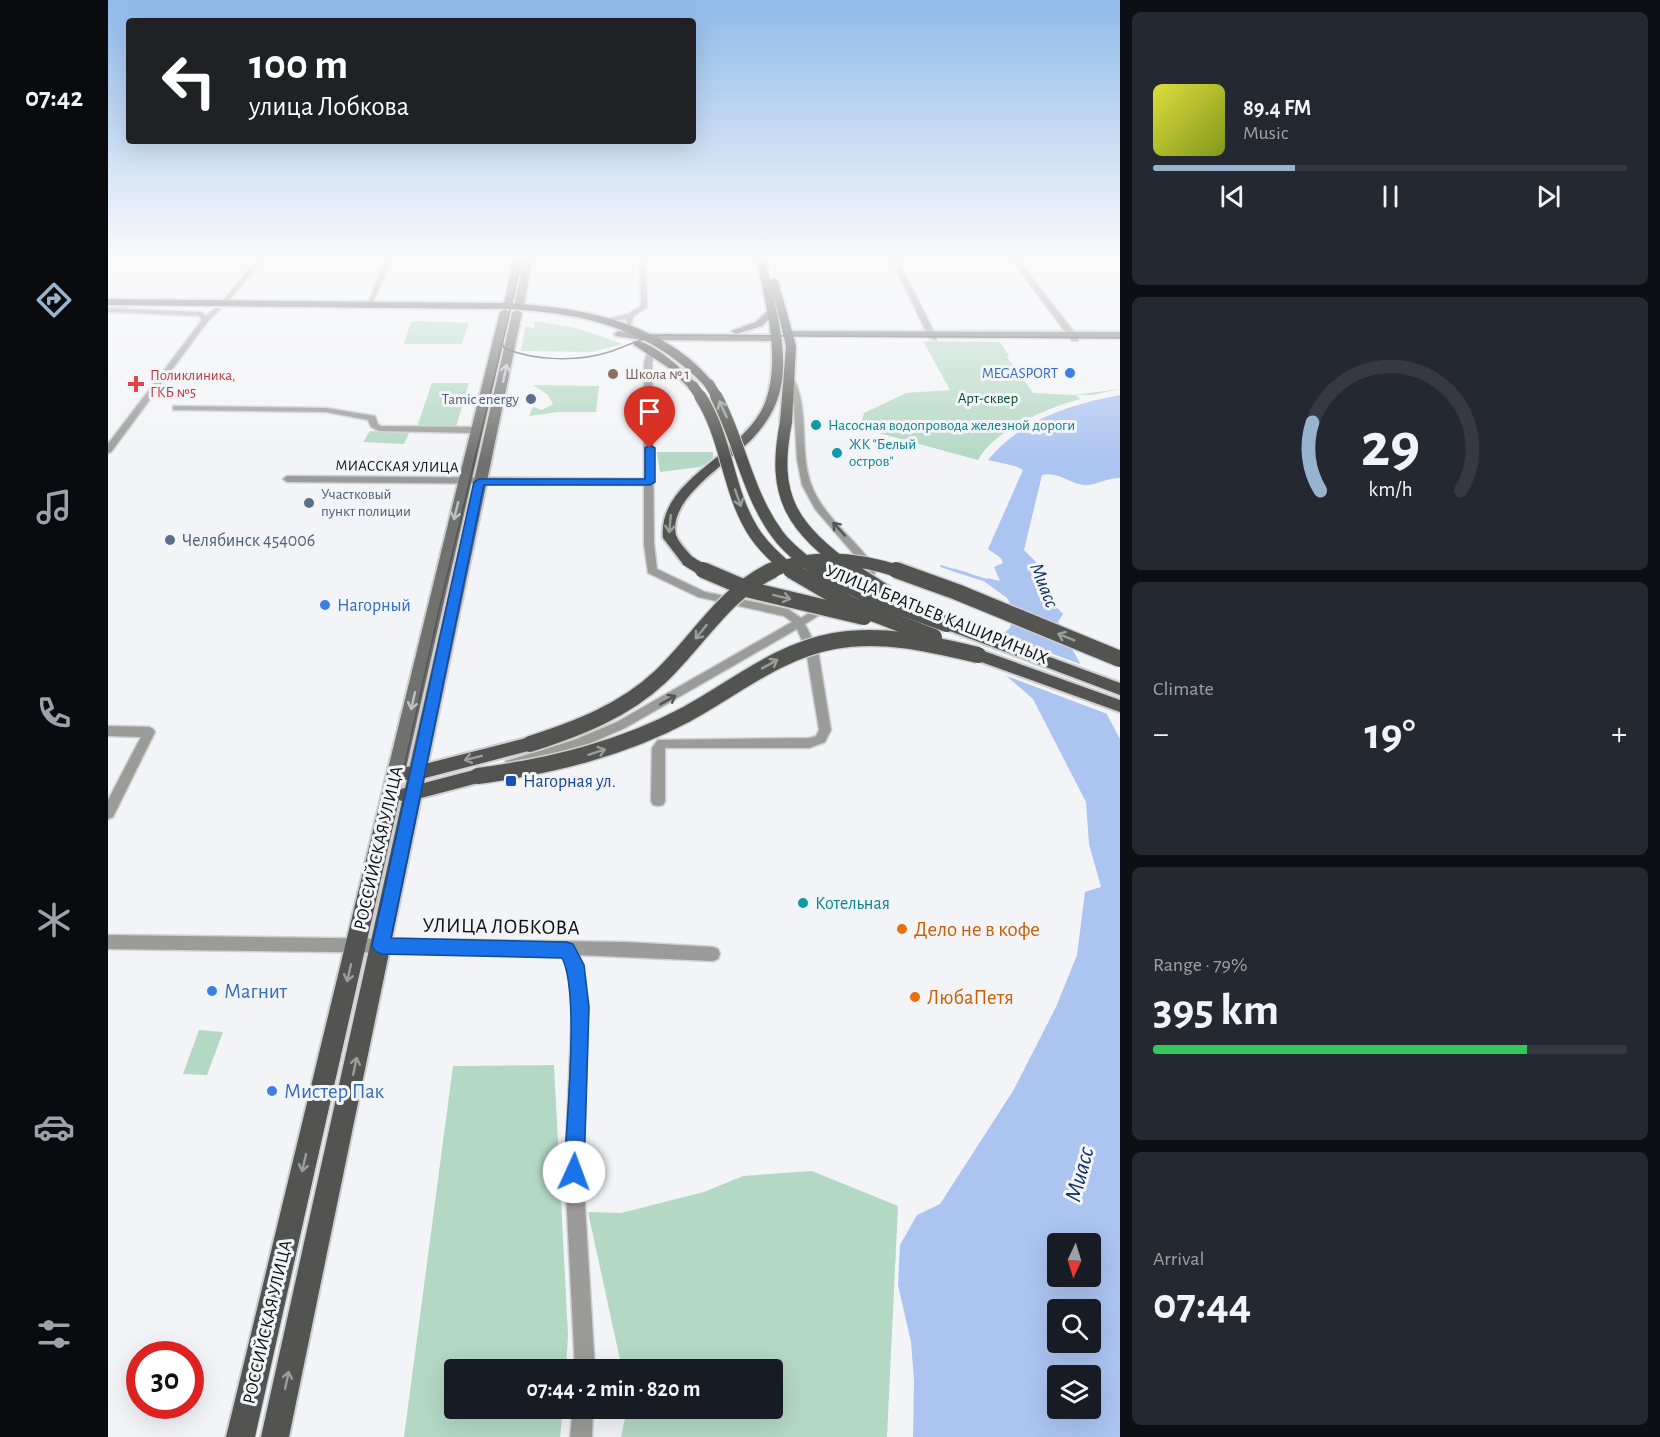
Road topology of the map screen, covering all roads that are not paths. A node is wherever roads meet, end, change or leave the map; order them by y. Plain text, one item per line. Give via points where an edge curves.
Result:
1 (201, 327) edge
2 (502, 327) edge
3 (514, 327) edge
4 (602, 327) edge
5 (618, 327) edge
6 (628, 327) edge
7 (749, 327) edge
8 (773, 327) edge
9 (786, 327) edge
10 (928, 327) edge
11 (1066, 327) edge
12 (627, 331) junction
13 (732, 332) junction
14 (1120, 334) edge
15 (775, 335) junction
16 (788, 335) junction
17 (932, 336) junction
18 (648, 337) junction
19 (1073, 337) junction
20 (1120, 340) edge
21 (650, 354) junction
22 (791, 381) junction
23 (176, 408) dead end
24 (476, 430) junction
25 (108, 450) edge
26 (287, 479) dead end
27 (463, 482) junction
28 (479, 482) junction
29 (650, 482) junction
30 (435, 602) junction
31 (452, 602) junction
32 (799, 622) junction
33 (947, 624) junction
34 (931, 636) junction
35 (978, 655) junction
36 (1120, 659) edge
37 (1120, 688) edge
38 (1120, 706) edge
39 (108, 731) edge
40 (478, 776) junction
41 (408, 780) junction
42 (658, 801) dead end
43 (108, 813) edge
44 (108, 942) edge
45 (355, 946) junction
46 (381, 946) junction
47 (567, 950) junction
48 (713, 954) dead end
49 (584, 1359) edge
50 (582, 1419) edge
51 (240, 1437) edge
52 (275, 1437) edge
53 (581, 1437) edge

1 - 25 street
2 - 24 main road, РОССИЙСКАЯ УЛИЦА
28 -> 3 main road, РОССИЙСКАЯ УЛИЦА
4 - 12 main road
5 - 12 main road
6 - 12 street
7 - 13 main road
8 - 15 main road
9 - 16 main road
10 - 17 street
11 - 19 street
12 - 13 main road
12 - 18 main road
12 - 21 main road, УЛИЦА БРАТЬЕВ КАШИРИНЫХ
13 - 15 main road
14 - 19 main road
15 - 16 main road
15 - 18 main road
15 -> 34 main road, bridge via 774,386 761,421 682,498 671,513 670,538 688,561 707,573
16 - 17 main road
16 - 22 main road
17 - 19 main road
33 -> 18 main road, УЛИЦА БРАТЬЕВ КАШИРИНЫХ, bridge via 852,588 816,568 789,546 764,514 728,421 709,384 687,362
19 - 20 main road
21 - 29 street
21 -> 34 main road, УЛИЦА БРАТЬЕВ КАШИРИНЫХ, bridge via 673,366 693,386 706,407 745,516 768,551 800,578 823,591
32 -> 22 street via 851,595 864,585 870,573 859,551 808,488 798,403
22 - 33 main road, bridge via 780,457 781,483 792,510 821,546 865,580
23 - 24 street via 326,410 372,418 379,428
24 - 27 main road, РОССИЙСКАЯ УЛИЦА
26 - 27 street, МИАССКАЯ УЛИЦА
27 - 28 street, МИАССКАЯ УЛИЦА
27 -> 30 main road, РОССИЙСКАЯ УЛИЦА
28 - 29 street, МИАССКАЯ УЛИЦА
28 - 31 main road, РОССИЙСКАЯ УЛИЦА
29 - 32 street via 652,572 702,595 788,613
30 - 31 main road
30 -> 41 main road, РОССИЙСКАЯ УЛИЦА
31 - 41 main road, РОССИЙСКАЯ УЛИЦА
40 -> 32 street, bridge via 602,734
32 - 42 street via 812,650 819,684 825,730 821,739 809,743 670,741 658,748
33 - 37 main road, УЛИЦА БРАТЬЕВ КАШИРИНЫХ
34 - 35 main road, УЛИЦА БРАТЬЕВ КАШИРИНЫХ, bridge
35 - 38 main road, УЛИЦА БРАТЬЕВ КАШИРИНЫХ
40 -> 35 main road, bridge via 568,760 627,741 688,713 782,658 820,644 884,637
36 -> 41 main road, bridge via 902,571 860,561 808,561 774,569 744,585 668,670 629,701 588,724
39 - 43 street via 149,732
40 - 41 main road
41 - 45 main road, РОССИЙСКАЯ УЛИЦА via 390,797
41 - 46 main road, РОССИЙСКАЯ УЛИЦА
44 - 45 street, УЛИЦА ЛОБКОВА
45 - 46 street, УЛИЦА ЛОБКОВА
45 -> 51 main road, РОССИЙСКАЯ УЛИЦА
46 - 47 street, УЛИЦА ЛОБКОВА
52 -> 46 main road, РОССИЙСКАЯ УЛИЦА
47 - 48 street, УЛИЦА ЛОБКОВА
47 - 49 street via 575,965 580,1007 574,1172
50 - 53 street

